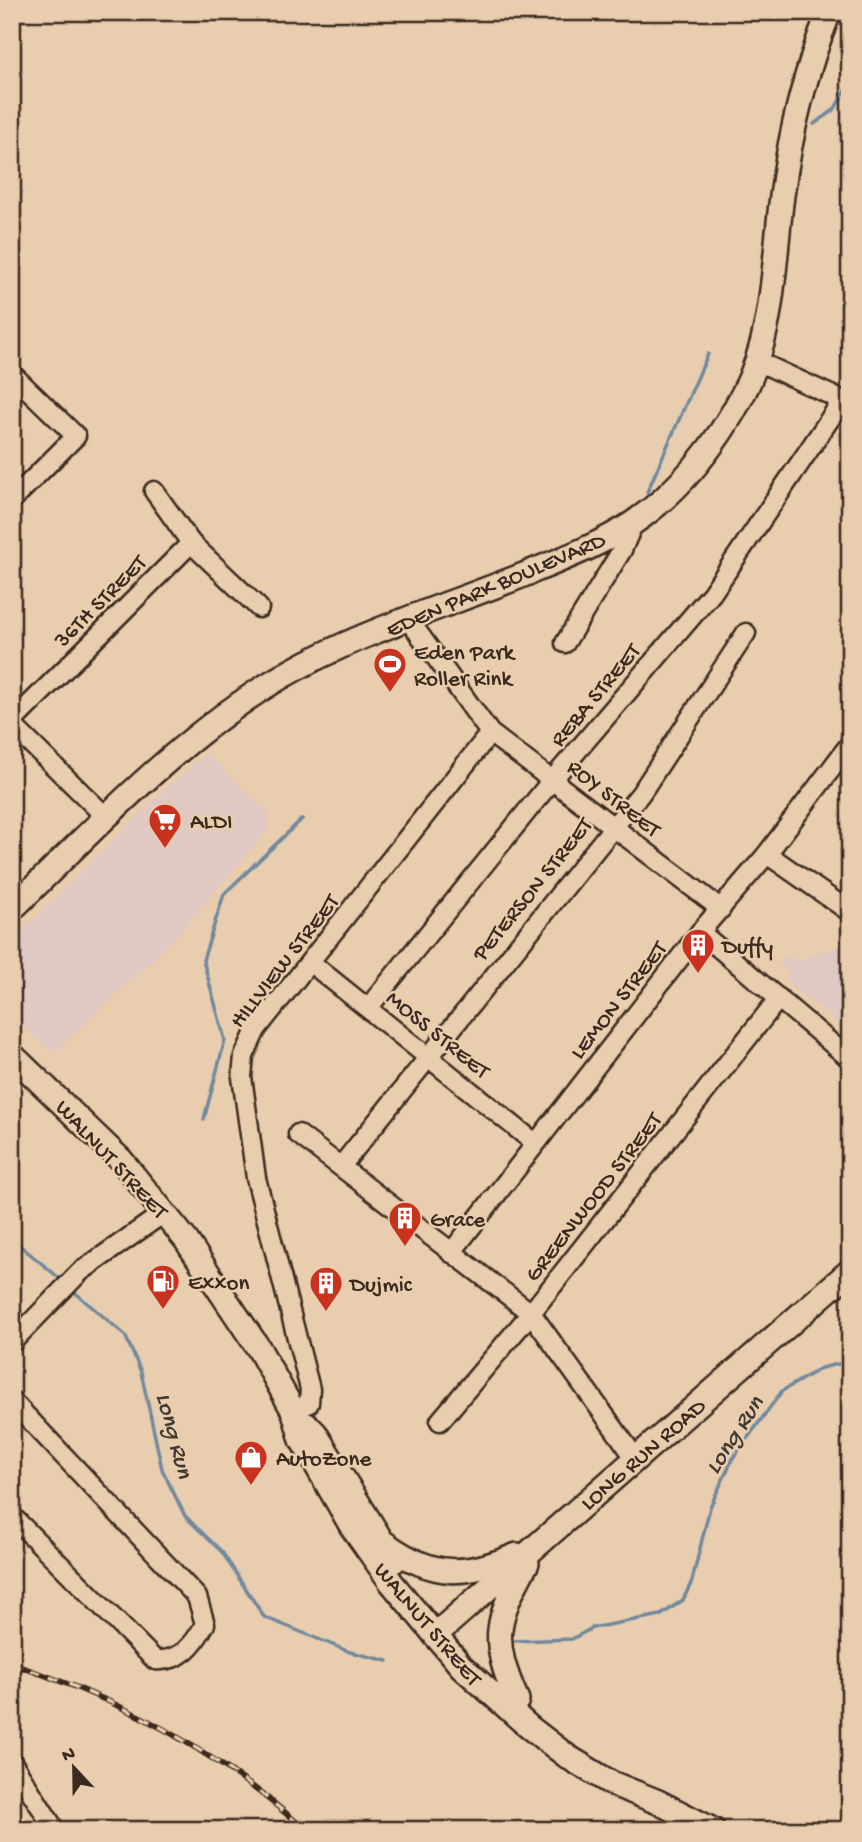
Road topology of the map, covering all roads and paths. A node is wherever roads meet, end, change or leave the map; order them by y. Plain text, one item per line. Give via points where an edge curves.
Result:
1 (829, 12) edge
2 (757, 361) junction
3 (12, 374) edge
4 (846, 402) edge
5 (154, 491) dead end
6 (12, 500) edge
7 (634, 522) junction
8 (191, 543) junction
9 (259, 608) dead end
10 (409, 620) junction
11 (746, 633) dead end
12 (565, 643) dead end
13 (12, 724) edge
14 (490, 733) junction
15 (850, 744) edge
16 (553, 779) junction
17 (106, 817) junction
18 (612, 827) junction
19 (767, 854) junction
20 (12, 909) edge
21 (720, 909) junction
22 (850, 912) edge
23 (700, 932) junction
24 (311, 963) junction
25 (779, 998) junction
26 (368, 1008) junction
27 (12, 1055) edge
28 (427, 1056) junction
29 (850, 1059) edge
30 (298, 1134) dead end
31 (535, 1143) junction
32 (342, 1165) junction
33 (165, 1212) junction
34 (451, 1253) junction
35 (850, 1272) edge
36 (531, 1313) junction
37 (12, 1342) edge
38 (12, 1401) edge
39 (294, 1412) junction
40 (440, 1421) dead end
41 (636, 1459) junction
42 (12, 1516) edge
43 (381, 1541) junction
44 (536, 1547) junction
45 (440, 1631) junction
46 (517, 1700) junction
47 (12, 1762) edge
48 (658, 1802) junction
49 (54, 1830) edge
50 (713, 1830) edge

1 - 2 main road, EDEN PARK BOULEVARD via 799,106 782,193 769,320
2 - 4 street
2 - 7 main road, EDEN PARK BOULEVARD via 725,426 696,464
3 - 6 street via 76,436
4 - 16 street, REBA STREET via 712,593
5 - 8 street
7 - 10 main road, EDEN PARK BOULEVARD via 583,551
7 - 12 street
8 - 9 street
8 - 13 street, 36TH STREET
10 - 14 street, ROY STREET
10 - 17 main road, EDEN PARK BOULEVARD via 337,648 263,688
11 - 18 street, PETERSON STREET via 641,793
13 - 17 street
14 - 16 street, ROY STREET
14 - 24 street, HILLVIEW STREET
15 - 19 street, LEMON STREET
16 - 18 street, ROY STREET
16 - 26 street, REBA STREET
17 - 20 main road, EDEN PARK BOULEVARD
18 - 21 street, ROY STREET
18 - 28 street, PETERSON STREET
19 - 21 street, LEMON STREET
19 - 22 street
21 - 23 street, LEMON STREET
23 - 25 street
23 - 31 street, LEMON STREET
24 - 26 street, MOSS STREET
24 - 39 street, HILLVIEW STREET via 248,1042 242,1077 256,1178 310,1389 309,1403
25 - 29 street
25 - 36 street, GREENWOOD STREET
26 - 28 street, MOSS STREET
27 - 33 main road, WALNUT STREET via 121,1160
28 - 31 street, MOSS STREET
28 - 32 street, PETERSON STREET
30 - 32 street
31 - 34 street, LEMON STREET
32 - 34 street
33 - 37 street via 80,1272
33 - 39 main road, WALNUT STREET via 232,1307
34 - 36 street
35 - 41 main road, LONG RUN ROAD
36 - 40 street, GREENWOOD STREET
36 - 41 street
38 - 42 street via 197,1597 205,1624 196,1641 176,1658 155,1660
39 - 43 main road, WALNUT STREET via 315,1433
39 - 45 main road, WALNUT STREET via 302,1440 352,1527 391,1582
41 - 44 main road, LONG RUN ROAD
43 - 44 main road via 416,1563 464,1572
43 - 45 main road, WALNUT STREET
44 - 45 main road, LONG RUN ROAD
44 - 46 main road via 500,1615 501,1664
45 - 46 main road, WALNUT STREET
45 - 48 main road, WALNUT STREET via 487,1691 568,1757 611,1783
46 - 48 main road, WALNUT STREET via 584,1753
47 - 49 street
48 - 50 main road, WALNUT STREET

